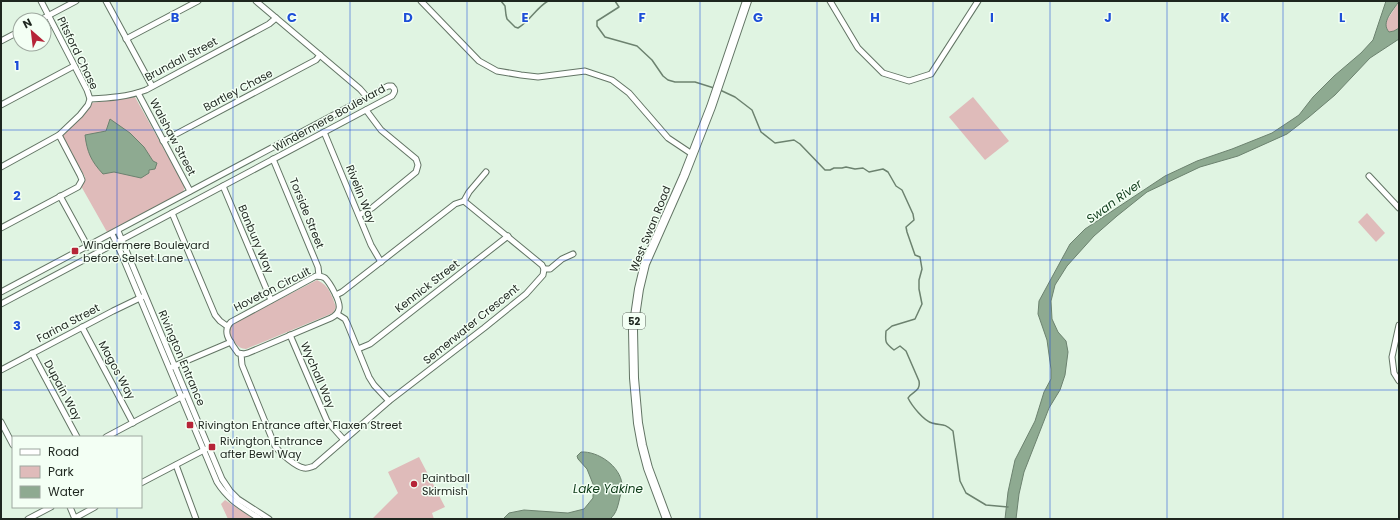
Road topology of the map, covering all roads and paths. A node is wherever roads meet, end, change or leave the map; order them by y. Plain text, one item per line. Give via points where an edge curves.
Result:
1 (41, 1) edge
2 (76, 1) edge
3 (106, 1) edge
4 (198, 1) edge
5 (256, 1) edge
6 (421, 1) edge
7 (748, 1) edge
8 (830, 1) edge
9 (978, 1) edge
10 (46, 12) edge
11 (52, 14) edge
12 (276, 18) junction
13 (52, 24) edge
14 (12, 35) edge
15 (126, 39) junction
16 (1, 41) edge
17 (320, 55) junction
18 (74, 66) junction
19 (152, 86) junction
20 (138, 93) junction
21 (367, 97) junction
22 (90, 99) junction
23 (1, 105) edge
24 (366, 110) junction
25 (324, 132) junction
26 (59, 135) junction
27 (164, 141) junction
28 (692, 154) junction
29 (273, 159) junction
30 (1, 167) edge
31 (486, 172) dead end
32 (1369, 176) dead end
33 (223, 186) junction
34 (190, 191) junction
35 (60, 196) junction
36 (464, 201) junction
37 (1399, 208) edge
38 (172, 213) junction
39 (358, 215) junction
40 (1, 228) edge
41 (118, 231) junction
42 (112, 234) junction
43 (508, 236) junction
44 (122, 240) junction
45 (116, 243) junction
46 (88, 247) junction
47 (573, 254) dead end
48 (381, 262) junction
49 (544, 269) junction
50 (319, 276) junction
51 (1, 292) edge
52 (336, 295) junction
53 (143, 296) junction
54 (271, 300) junction
55 (1, 304) edge
56 (337, 314) junction
57 (1399, 325) edge
58 (227, 326) junction
59 (82, 327) junction
60 (290, 335) junction
61 (231, 342) junction
62 (358, 349) junction
63 (32, 353) junction
64 (241, 354) junction
65 (175, 366) junction
66 (169, 368) junction
67 (1, 370) edge
68 (1399, 381) edge
69 (187, 394) junction
70 (181, 397) junction
71 (389, 401) junction
72 (1, 422) edge
73 (133, 423) junction
74 (76, 436) edge
75 (108, 436) edge
76 (344, 440) junction
77 (12, 443) edge
78 (206, 449) junction
79 (176, 465) junction
80 (142, 482) edge
81 (47, 508) edge
82 (70, 508) edge
83 (93, 508) edge
84 (75, 518) edge
85 (28, 519) edge
86 (196, 519) edge
87 (260, 519) edge
88 (269, 519) edge
89 (667, 519) edge

1 - 10 street, Pitsford Chase
2 - 11 street
3 - 15 street
4 - 15 street
5 - 12 street
6 - 28 street via 479,61 497,70 538,76 585,71 612,80 629,93 668,138
7 - 28 main road, West Swan Road / 52
8 - 9 street via 858,48 883,73 909,81 931,74
12 - 17 street
12 - 19 street, Brundall Street
13 - 18 street, Pitsford Chase
14 - 16 street
15 - 19 street
17 - 21 street via 360,88
17 - 27 street, Bartley Chase via 316,60
18 - 22 street, Pitsford Chase
18 - 23 street
19 - 20 street, Brundall Street
20 - 22 street, Brundall Street
20 - 27 street, Walshaw Street
21 - 24 street, Windermere Boulevard via 388,86 395,88 392,96
21 - 34 street, Windermere Boulevard
22 - 26 street, Pitsford Chase via 80,115
24 - 25 street, Windermere Boulevard
24 - 39 street via 381,130 416,159 418,165 416,172 372,208
25 - 29 street, Windermere Boulevard
25 - 39 street, Rivelin Way
26 - 30 street, Pitsford Chase
26 - 35 street via 82,180 78,187
27 - 34 street, Walshaw Street
28 - 89 main road, West Swan Road / 52 via 646,264 639,289 633,330 634,378 642,446
29 - 33 street, Windermere Boulevard
29 - 50 street, Torside Street via 318,267
31 - 36 street
32 - 37 street
33 - 38 street, Windermere Boulevard
33 - 54 street, Banbury Way
34 - 41 street, Windermere Boulevard
35 - 40 street
35 - 46 street
36 - 43 street
36 - 48 street via 455,204
38 - 44 street, Windermere Boulevard
38 - 58 street via 215,315
39 - 48 street, Rivelin Way
41 - 42 street, Windermere Boulevard
41 - 44 street, Rivington Entrance
42 - 45 street, Rivington Entrance
42 - 46 street, Windermere Boulevard
43 - 49 street
43 - 62 street, Kennick Street via 370,344
44 - 45 street, Windermere Boulevard
44 - 53 street, Rivington Entrance
45 - 53 street, Rivington Entrance
45 - 55 street, Windermere Boulevard
46 - 51 street, Windermere Boulevard
47 - 49 street via 550,269
48 - 52 street
49 - 71 street, Semerwater Crescent via 543,275 526,294
50 - 52 street, Hoveton Circuit via 324,277
50 - 54 street, Hoveton Circuit
52 - 56 street, Hoveton Circuit via 340,306
53 - 59 street, Farina Street
53 - 65 street, Rivington Entrance
53 - 66 street, Rivington Entrance
54 - 58 street, Hoveton Circuit
56 - 60 street
56 - 62 street via 347,323
57 - 68 street via 1392,357 1394,373
58 - 61 street, Hoveton Circuit via 226,333
59 - 63 street, Farina Street
59 - 73 street, Magos Way
60 - 64 street
60 - 76 street, Wychall Way via 326,421
61 - 64 street, Hoveton Circuit
61 - 65 street
62 - 71 street via 369,377
63 - 67 street, Farina Street
63 - 74 street, Dupain Way
64 - 76 street, Semerwater Crescent via 242,365 280,453 306,469 314,466
65 - 66 street
65 - 69 street, Rivington Entrance
66 - 70 street, Rivington Entrance
69 - 70 street
69 - 78 street, Rivington Entrance
70 - 73 street
70 - 78 street, Rivington Entrance
71 - 76 street, Semerwater Crescent
72 - 77 street
73 - 75 street
78 - 79 street
78 - 87 street, Rivington Entrance via 217,482 224,493
78 - 88 street, Rivington Entrance via 230,491
79 - 80 street
79 - 86 street
81 - 85 street
82 - 84 street
83 - 84 street

